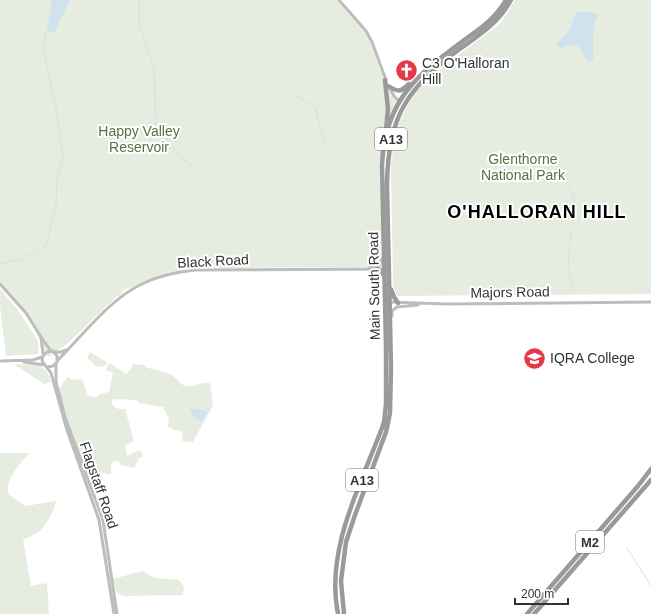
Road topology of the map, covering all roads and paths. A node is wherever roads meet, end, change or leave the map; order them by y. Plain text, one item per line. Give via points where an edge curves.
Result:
1 (339, 0) edge
2 (506, 0) edge
3 (511, 0) edge
4 (424, 78) junction
5 (386, 80) junction
6 (415, 80) junction
7 (388, 86) junction
8 (400, 101) junction
9 (403, 106) junction
10 (385, 141) junction
11 (384, 250) junction
12 (365, 269) junction
13 (378, 269) junction
14 (387, 269) junction
15 (387, 276) junction
16 (0, 284) edge
17 (651, 301) edge
18 (387, 302) junction
19 (398, 303) junction
20 (426, 304) junction
21 (390, 329) junction
22 (41, 337) junction
23 (69, 349) junction
24 (53, 352) junction
25 (43, 356) junction
26 (8, 360) junction
27 (0, 361) edge
28 (57, 362) junction
29 (46, 366) junction
30 (391, 391) junction
31 (385, 412) junction
32 (651, 469) edge
33 (651, 480) edge
34 (344, 529) junction
35 (349, 531) junction
36 (114, 614) edge
37 (117, 614) edge
38 (338, 614) edge
39 (344, 614) edge
40 (527, 614) edge
41 (534, 614) edge

1 - 5 main road via 366,31
2 - 6 highway, Main South Road / A13 via 489,22
3 - 4 highway, Main South Road / A13 via 492,25
4 - 8 highway
4 - 9 highway, Main South Road / A13
5 - 7 main road
5 - 10 highway via 388,109
6 - 7 highway via 400,91
6 - 8 highway, Main South Road / A13
7 - 8 main road
8 - 9 highway
8 - 10 highway, Main South Road / A13
9 - 14 highway, Main South Road / A13 via 392,134 388,158
10 - 11 highway, Main South Road / A13 via 382,165
11 - 12 main road via 380,264
11 - 14 highway, Main South Road / A13
12 - 13 main road, Black Road
12 - 23 main road, Black Road via 195,270 169,275 140,284 124,295
13 - 14 main road, Black Road
13 - 15 highway, A13
14 - 15 highway, Main South Road / A13
15 - 18 highway, Main South Road / A13
15 - 19 highway, A13
16 - 22 main road via 26,313
17 - 20 main road, Majors Road
18 - 19 main road, Majors Road
18 - 21 highway, Main South Road / A13
18 - 31 highway, Main South Road / A13
19 - 20 main road, Majors Road
20 - 21 main road, A13 via 394,308
21 - 30 highway, Main South Road / A13
22 - 24 main road
22 - 25 main road
23 - 24 main road
23 - 28 main road, Black Road
24 - 25 main road via 47,352
24 - 28 main road via 57,356
25 - 26 main road via 33,360
25 - 29 main road via 42,362
26 - 27 main road
26 - 29 main road
28 - 29 main road via 52,367
28 - 37 main road, Flagstaff Road via 57,386 65,417 102,520
29 - 36 main road, Flagstaff Road via 52,376 70,440 99,520
30 - 31 highway via 388,412
30 - 35 highway, Main South Road / A13 via 386,432
31 - 34 highway, Main South Road / A13 via 382,428
32 - 40 highway, M2
33 - 41 highway, M2
34 - 35 highway
34 - 38 highway, Main South Road / A13 via 336,574
35 - 39 highway, Main South Road / A13 via 342,574

